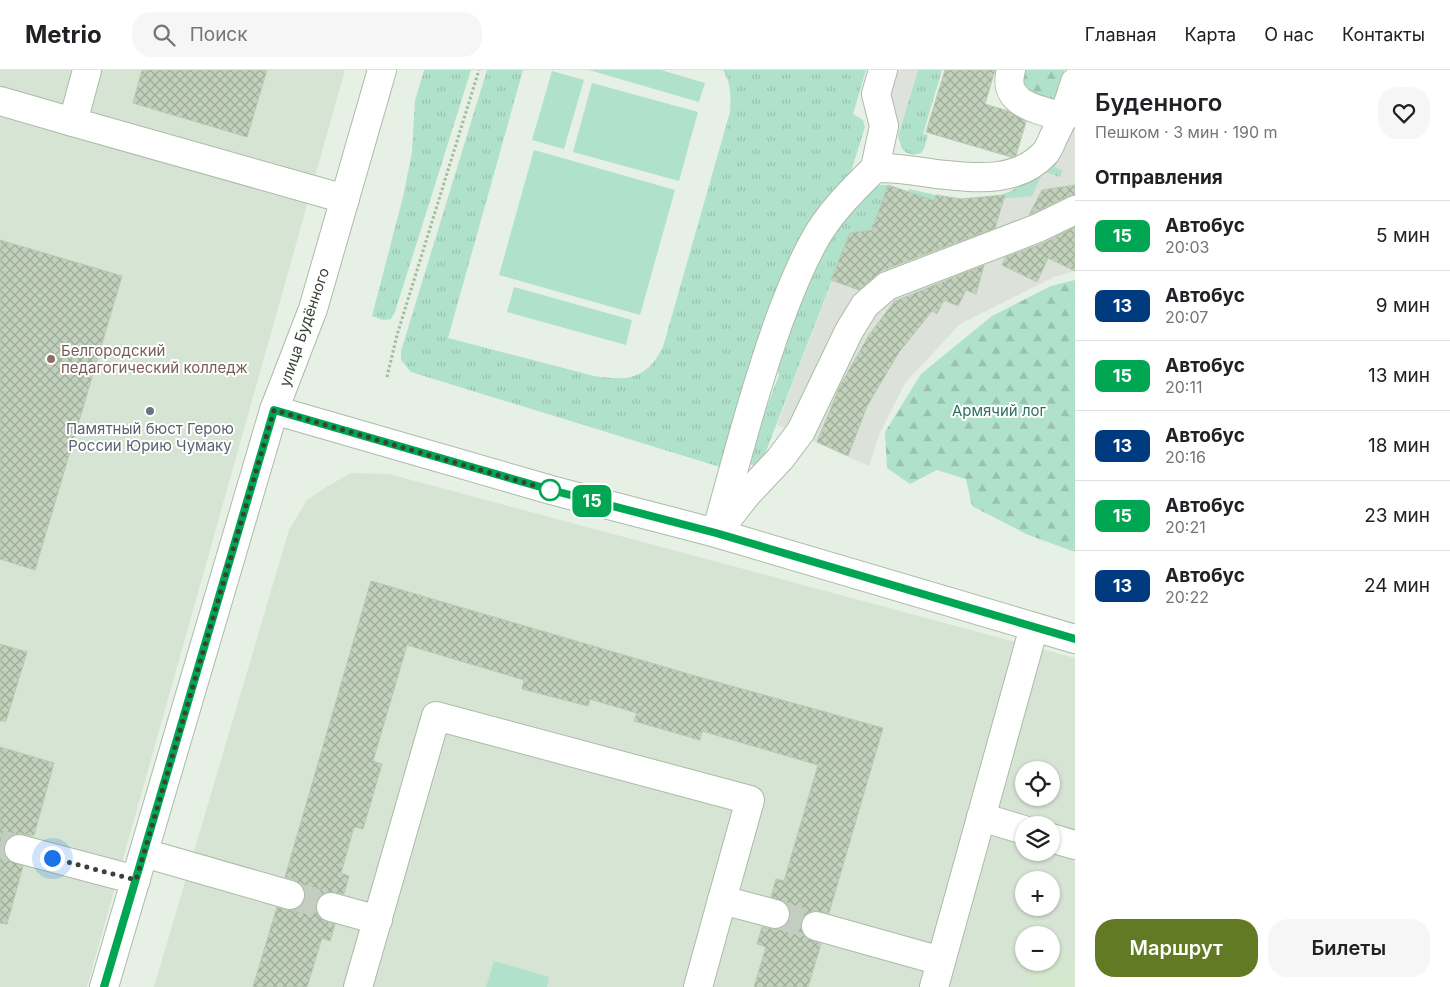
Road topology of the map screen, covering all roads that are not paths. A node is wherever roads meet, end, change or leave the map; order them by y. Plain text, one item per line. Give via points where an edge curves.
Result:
1 (87, 70) edge
2 (382, 70) edge
3 (883, 70) edge
4 (1011, 70) edge
5 (1075, 82) edge
6 (0, 101) edge
7 (1065, 117) junction
8 (73, 122) junction
9 (876, 168) junction
10 (345, 199) junction
11 (1075, 210) edge
12 (274, 410) junction
13 (716, 533) junction
14 (1034, 627) junction
15 (1075, 639) edge
16 (981, 817) junction
17 (1015, 827) edge
18 (1060, 841) edge
19 (1075, 845) edge
20 (19, 849) tunnel mouth
21 (144, 853) junction
22 (136, 880) junction
23 (290, 895) tunnel mouth
24 (722, 900) junction
25 (331, 907) tunnel mouth
26 (775, 914) tunnel mouth
27 (378, 920) junction
28 (816, 926) tunnel mouth
29 (941, 961) junction
30 (104, 987) edge
31 (358, 987) edge
32 (698, 987) edge
33 (934, 987) edge

1 - 8 street
2 - 10 street, улица Будённого
3 - 9 street via 876,94 884,126
4 - 7 street via 1008,80 1015,97 1031,108
5 - 7 street
6 - 8 street
7 - 9 street via 1047,151 1024,170 978,178 892,167
8 - 10 street
9 - 13 street via 837,207 814,240 800,268 769,348
10 - 12 street, улица Будённого via 313,309
11 - 13 street via 1038,228 887,286 865,304 801,431
12 - 13 street via 551,490
12 - 21 street, улица Будённого
13 - 14 street
14 - 15 street
14 - 16 street
16 - 17 street
16 - 29 street
18 - 19 street
20 - 22 street
21 - 22 street, улица Будённого
21 - 23 street
22 - 30 street, улица Будённого
24 - 26 street
24 - 27 street via 750,800 436,716
24 - 32 street
25 - 27 street
27 - 31 street
28 - 29 street
29 - 33 street

